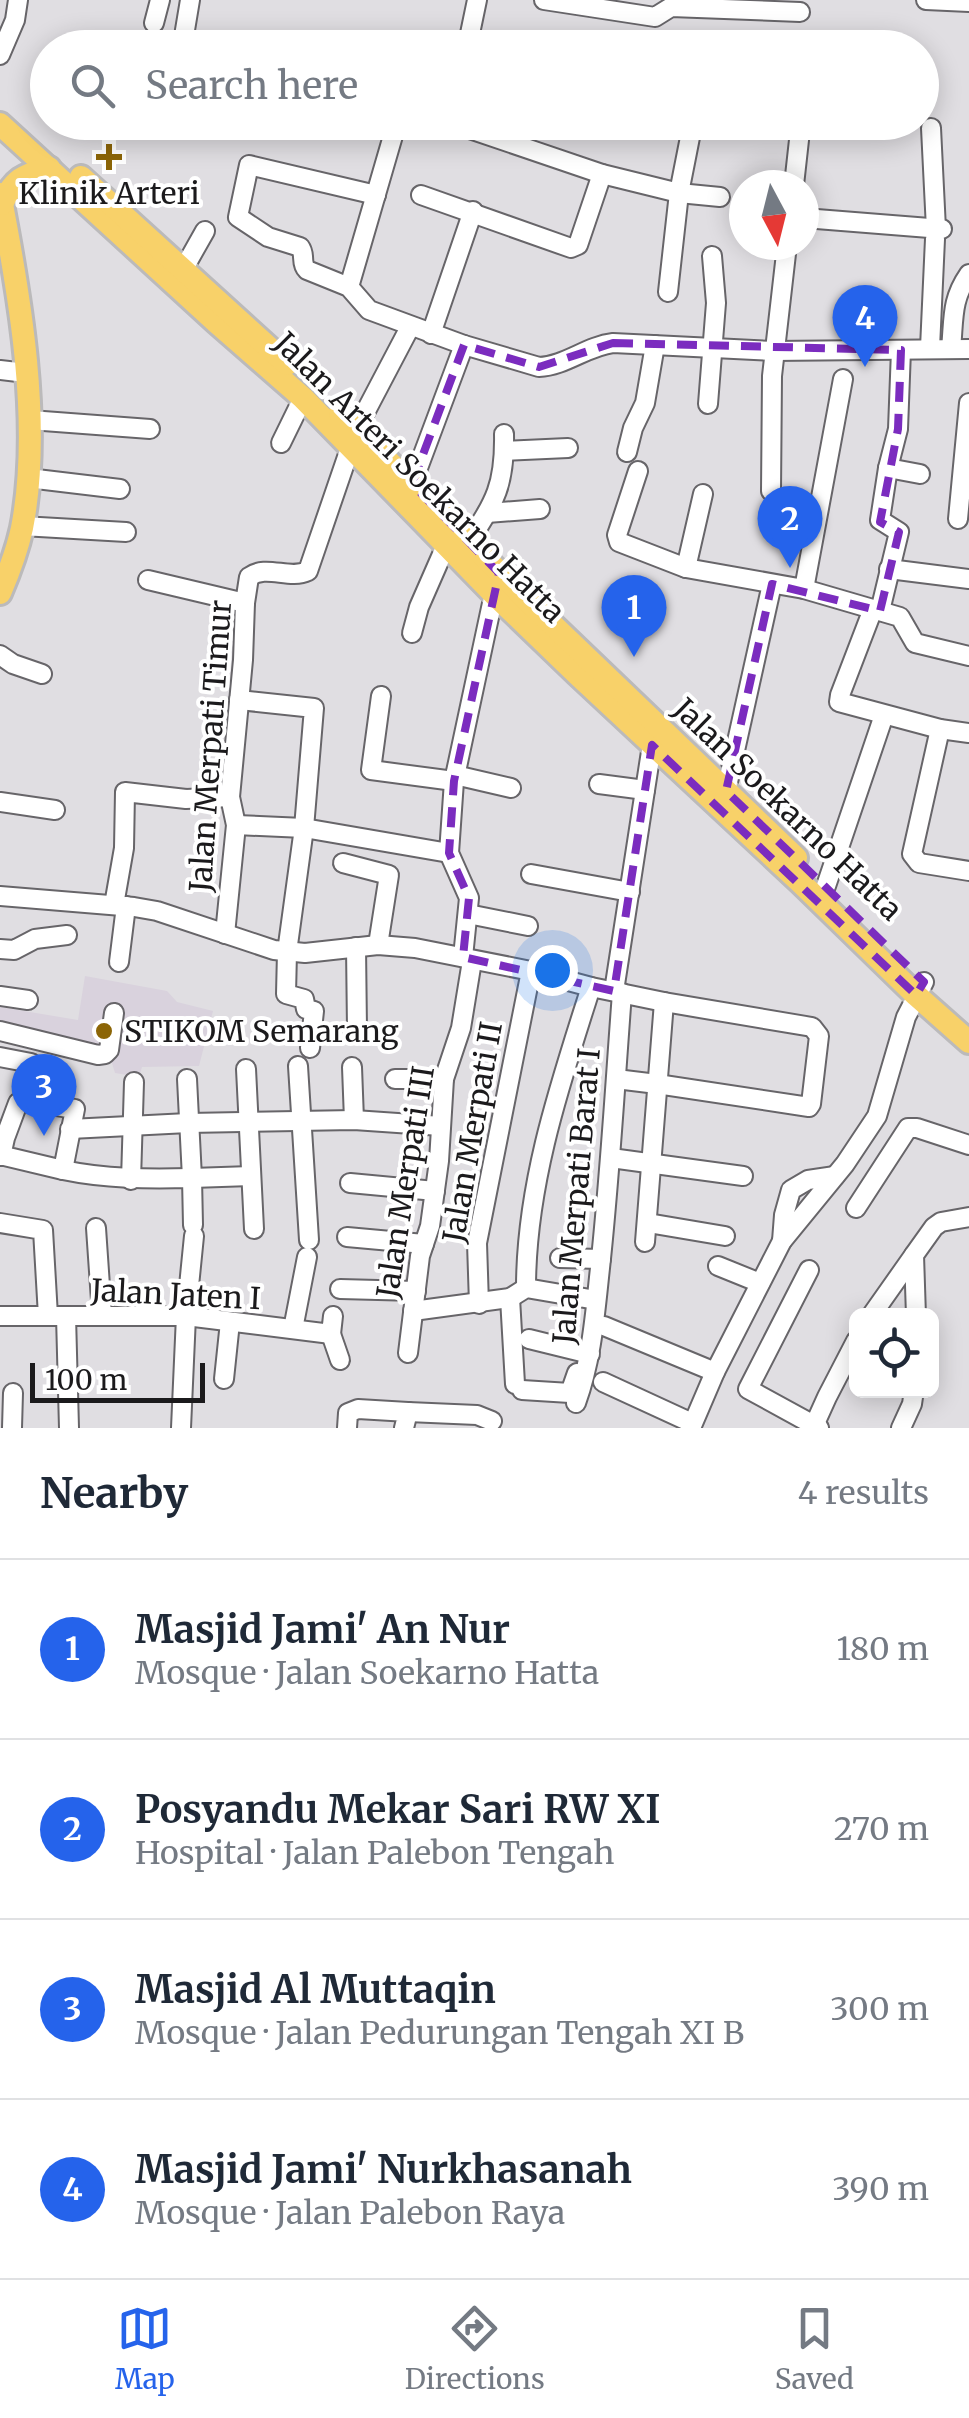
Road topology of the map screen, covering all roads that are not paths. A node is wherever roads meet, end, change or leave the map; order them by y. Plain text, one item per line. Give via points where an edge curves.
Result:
1 (18, 0) edge
2 (160, 0) edge
3 (190, 0) edge
4 (476, 0) edge
5 (544, 0) edge
6 (926, 0) edge
7 (969, 2) edge
8 (799, 6) edge
9 (154, 23) dead end
10 (185, 30) edge
11 (473, 30) edge
12 (0, 55) edge
13 (0, 105) edge
14 (0, 124) edge
15 (30, 132) edge
16 (39, 140) edge
17 (392, 140) edge
18 (500, 140) edge
19 (689, 140) edge
20 (798, 140) edge
21 (931, 140) edge
22 (49, 168) junction
23 (795, 170) edge
24 (602, 174) junction
25 (679, 193) junction
26 (376, 195) junction
27 (421, 195) dead end
28 (720, 197) dead end
29 (1, 199) edge
30 (472, 212) junction
31 (819, 219) edge
32 (205, 231) dead end
33 (938, 232) junction
34 (712, 256) dead end
35 (1, 259) edge
36 (785, 260) edge
37 (182, 270) junction
38 (969, 274) edge
39 (350, 287) junction
40 (668, 292) dead end
41 (410, 327) junction
42 (431, 334) junction
43 (464, 345) junction
44 (655, 345) junction
45 (712, 348) junction
46 (930, 348) junction
47 (960, 349) edge
48 (901, 350) junction
49 (774, 351) junction
50 (14, 372) edge
51 (843, 379) dead end
52 (304, 398) junction
53 (969, 403) edge
54 (708, 404) dead end
55 (30, 420) junction
56 (150, 428) dead end
57 (354, 437) junction
58 (281, 443) dead end
59 (568, 448) dead end
60 (627, 452) dead end
61 (888, 468) junction
62 (638, 471) dead end
63 (920, 474) dead end
64 (28, 478) junction
65 (412, 484) junction
66 (120, 489) dead end
67 (771, 491) dead end
68 (703, 494) dead end
69 (540, 509) dead end
70 (487, 513) junction
71 (958, 518) dead end
72 (22, 526) junction
73 (126, 532) dead end
74 (457, 543) junction
75 (686, 568) junction
76 (890, 569) junction
77 (2, 577) edge
78 (969, 579) edge
79 (148, 580) dead end
80 (772, 584) junction
81 (804, 589) junction
82 (494, 594) junction
83 (245, 603) junction
84 (876, 610) junction
85 (412, 633) dead end
86 (0, 655) edge
87 (969, 656) edge
88 (583, 667) junction
89 (42, 674) dead end
90 (381, 696) dead end
91 (239, 700) junction
92 (884, 715) junction
93 (940, 729) junction
94 (969, 734) edge
95 (652, 746) junction
96 (454, 778) junction
97 (598, 784) dead end
98 (511, 788) dead end
99 (645, 790) junction
100 (726, 791) junction
101 (230, 797) junction
102 (0, 802) edge
103 (55, 810) dead end
104 (236, 825) junction
105 (304, 828) junction
106 (448, 853) junction
107 (343, 863) dead end
108 (969, 871) edge
109 (531, 874) dead end
110 (826, 886) junction
111 (630, 892) junction
112 (0, 896) edge
113 (120, 906) junction
114 (468, 914) junction
115 (528, 926) dead end
116 (225, 934) junction
117 (67, 935) dead end
118 (378, 945) junction
119 (356, 947) junction
120 (0, 949) edge
121 (287, 952) junction
122 (468, 959) junction
123 (119, 962) dead end
124 (531, 971) junction
125 (591, 987) junction
126 (920, 988) junction
127 (618, 992) junction
128 (0, 996) edge
129 (28, 1000) dead end
130 (664, 1002) junction
131 (114, 1014) dead end
132 (358, 1029) dead end
133 (967, 1029) edge
134 (0, 1031) edge
135 (310, 1048) dead end
136 (0, 1057) edge
137 (298, 1066) dead end
138 (352, 1066) dead end
139 (246, 1068) dead end
140 (187, 1079) dead end
141 (395, 1079) dead end
142 (444, 1079) junction
143 (616, 1080) junction
144 (134, 1082) dead end
145 (656, 1084) junction
146 (30, 1102) junction
147 (354, 1120) junction
148 (302, 1122) junction
149 (188, 1123) junction
150 (248, 1124) junction
151 (132, 1125) junction
152 (441, 1126) junction
153 (70, 1129) junction
154 (969, 1144) edge
155 (2, 1146) edge
156 (611, 1158) junction
157 (652, 1164) junction
158 (63, 1170) junction
159 (251, 1176) junction
160 (742, 1176) dead end
161 (192, 1178) junction
162 (131, 1180) junction
163 (350, 1184) dead end
164 (435, 1191) junction
165 (856, 1208) dead end
166 (969, 1218) edge
167 (0, 1223) edge
168 (96, 1228) dead end
169 (254, 1229) dead end
170 (725, 1236) dead end
171 (347, 1237) dead end
172 (424, 1244) junction
173 (914, 1255) junction
174 (560, 1258) dead end
175 (601, 1259) junction
176 (718, 1266) dead end
177 (809, 1270) dead end
178 (760, 1283) junction
179 (340, 1289) dead end
180 (416, 1291) junction
181 (518, 1293) junction
182 (596, 1300) junction
183 (479, 1304) junction
184 (877, 1308) edge
185 (916, 1308) edge
186 (413, 1311) junction
187 (0, 1316) edge
188 (57, 1316) junction
189 (102, 1316) junction
190 (186, 1316) junction
191 (230, 1322) junction
192 (604, 1326) dead end
193 (293, 1328) junction
194 (530, 1339) dead end
195 (408, 1353) dead end
196 (585, 1353) junction
197 (849, 1354) edge
198 (340, 1360) dead end
199 (715, 1372) junction
200 (224, 1380) dead end
201 (603, 1382) dead end
202 (13, 1392) dead end
203 (913, 1398) edge
204 (576, 1403) dead end
205 (406, 1420) edge
206 (492, 1421) dead end
207 (691, 1426) edge
208 (816, 1427) edge
209 (12, 1428) edge
210 (69, 1428) edge
211 (181, 1428) edge
212 (347, 1428) edge
213 (901, 1428) edge

1 - 12 street
2 - 9 street
3 - 10 street
4 - 11 street
5 - 8 street via 655,17 672,7
6 - 7 street
13 - 15 main road, Jalan Soekarno Hatta
14 - 22 main road, Jalan Arteri Soekarno Hatta
16 - 37 main road, Jalan Soekarno Hatta
17 - 26 street
18 - 24 street
19 - 25 street
20 - 23 street
21 - 33 street
22 - 29 main road via 18,179
22 - 52 main road, Jalan Arteri Soekarno Hatta
24 - 25 street
24 - 30 street via 573,247
25 - 28 street
25 - 40 street
26 - 39 street
26 - 39 street via 248,165 238,216 300,247 307,270
27 - 30 street
29 - 50 main road via 13,262
30 - 42 street
31 - 33 street
32 - 37 street
33 - 46 street
34 - 45 street
35 - 50 main road
36 - 49 street
37 - 57 main road, Jalan Soekarno Hatta
38 - 47 street via 956,298
39 - 41 street via 369,310
41 - 42 street
41 - 57 street
42 - 43 street
43 - 44 street via 539,367 603,344
43 - 65 street
44 - 45 street
44 - 60 street via 645,403
45 - 49 street
45 - 54 street
46 - 47 street
46 - 48 street
48 - 49 street
48 - 61 street via 898,429
49 - 67 street
50 - 55 main road
50 - 77 main road via 16,490
51 - 81 street
52 - 57 main road, Jalan Arteri Soekarno Hatta
52 - 58 street
53 - 71 street
55 - 56 street
55 - 64 main road
57 - 65 main road, Jalan Soekarno Hatta
57 - 74 main road, Jalan Arteri Soekarno Hatta
57 - 83 street, Jalan Merpati Timur via 308,572 254,572
59 - 70 street via 505,443 503,474
61 - 63 street
61 - 76 street via 880,520 900,532
62 - 75 street via 619,542
64 - 66 street
64 - 72 main road
65 - 74 main road, Jalan Soekarno Hatta
68 - 75 street
69 - 70 street
70 - 74 street
72 - 73 street
72 - 77 main road
74 - 82 main road, Jalan Arteri Soekarno Hatta
74 - 85 street
74 - 88 main road, Jalan Soekarno Hatta
75 - 80 street
76 - 78 street
76 - 84 street
79 - 83 street
80 - 81 street
80 - 100 street
81 - 84 street
82 - 88 main road, Jalan Arteri Soekarno Hatta
82 - 96 street
83 - 91 street, Jalan Merpati Timur
84 - 87 street via 901,618 915,643
84 - 92 street via 839,702
86 - 89 street
88 - 95 main road, Jalan Arteri Soekarno Hatta
88 - 100 main road, Jalan Soekarno Hatta
90 - 96 street via 371,770
91 - 101 street, Jalan Merpati Timur
91 - 105 street via 313,707
92 - 93 street
92 - 110 street
93 - 94 street
93 - 108 street via 911,850 919,863
95 - 99 street, Jalan Merpati Barat I
95 - 126 main road, Jalan Arteri Soekarno Hatta
96 - 98 street
96 - 106 street
97 - 99 street
99 - 111 street, Jalan Merpati Barat I
100 - 110 main road, Jalan Soekarno Hatta
101 - 104 street, Jalan Merpati Timur
101 - 113 street via 125,792
102 - 103 street
104 - 105 street
104 - 116 street, Jalan Merpati Timur
105 - 106 street
105 - 121 street
106 - 114 street via 466,887
107 - 118 street via 390,875
109 - 111 street
110 - 126 main road, Jalan Soekarno Hatta
111 - 127 street, Jalan Merpati Barat I
112 - 113 street
113 - 116 street
113 - 123 street
114 - 115 street
114 - 122 street, Jalan Merpati III
116 - 121 street
117 - 120 street
118 - 119 street
118 - 122 street
119 - 121 street
119 - 132 street
121 - 135 street via 287,996 304,999 314,1012
122 - 124 street
122 - 142 street, Jalan Merpati III via 462,1028
124 - 125 street
124 - 183 street, Jalan Merpati II via 477,1243
125 - 127 street
125 - 181 street via 554,1101
126 - 133 main road, Jalan Arteri Soekarno Hatta
126 - 178 street via 877,1116 782,1242
127 - 130 street
127 - 143 street, Jalan Merpati Barat I
128 - 129 street
130 - 145 street
130 - 145 street via 812,1028 819,1036 810,1106
131 - 134 street via 105,1054
136 - 146 street via 30,1063
137 - 148 street
138 - 147 street
139 - 150 street
140 - 149 street
141 - 142 street
142 - 152 street, Jalan Merpati III
143 - 145 street
143 - 156 street, Jalan Merpati Barat I
144 - 151 street
145 - 157 street
146 - 153 street via 74,1108
146 - 155 street via 17,1105
147 - 148 street
147 - 152 street
148 - 150 street
148 - 193 street via 308,1249
149 - 150 street
149 - 151 street
149 - 161 street
150 - 159 street
151 - 153 street
151 - 162 street
152 - 164 street, Jalan Merpati III
153 - 158 street
154 - 165 street via 908,1128
155 - 158 street
156 - 157 street
156 - 175 street, Jalan Merpati Barat I
157 - 160 street
157 - 170 street via 647,1233
158 - 162 street
159 - 161 street
159 - 169 street
161 - 162 street
161 - 190 street
163 - 164 street
164 - 172 street, Jalan Merpati III
166 - 173 street via 941,1222
167 - 188 street via 43,1230
168 - 189 street
171 - 172 street
172 - 180 street, Jalan Merpati III
173 - 184 street
173 - 185 street
174 - 175 street
175 - 182 street, Jalan Merpati Barat I
176 - 178 street
177 - 208 street via 748,1389
178 - 199 street
179 - 180 street
180 - 186 street, Jalan Merpati III
181 - 182 street
181 - 183 street
181 - 196 street via 519,1387 570,1393
182 - 196 street, Jalan Merpati Barat I
183 - 186 street
186 - 195 street, Jalan Merpati III
187 - 188 street, Jalan Jaten I
188 - 189 street, Jalan Jaten I
188 - 210 street
189 - 190 street, Jalan Jaten I
190 - 191 street, Jalan Jaten I
190 - 211 street
191 - 193 street, Jalan Jaten I
191 - 200 street
192 - 199 street
193 - 198 street, Jalan Jaten I via 332,1324
194 - 196 street
196 - 204 street, Jalan Merpati Barat I
197 - 208 street
199 - 207 street
201 - 207 street
202 - 209 street
203 - 213 street
205 - 206 street
205 - 212 street via 352,1410

